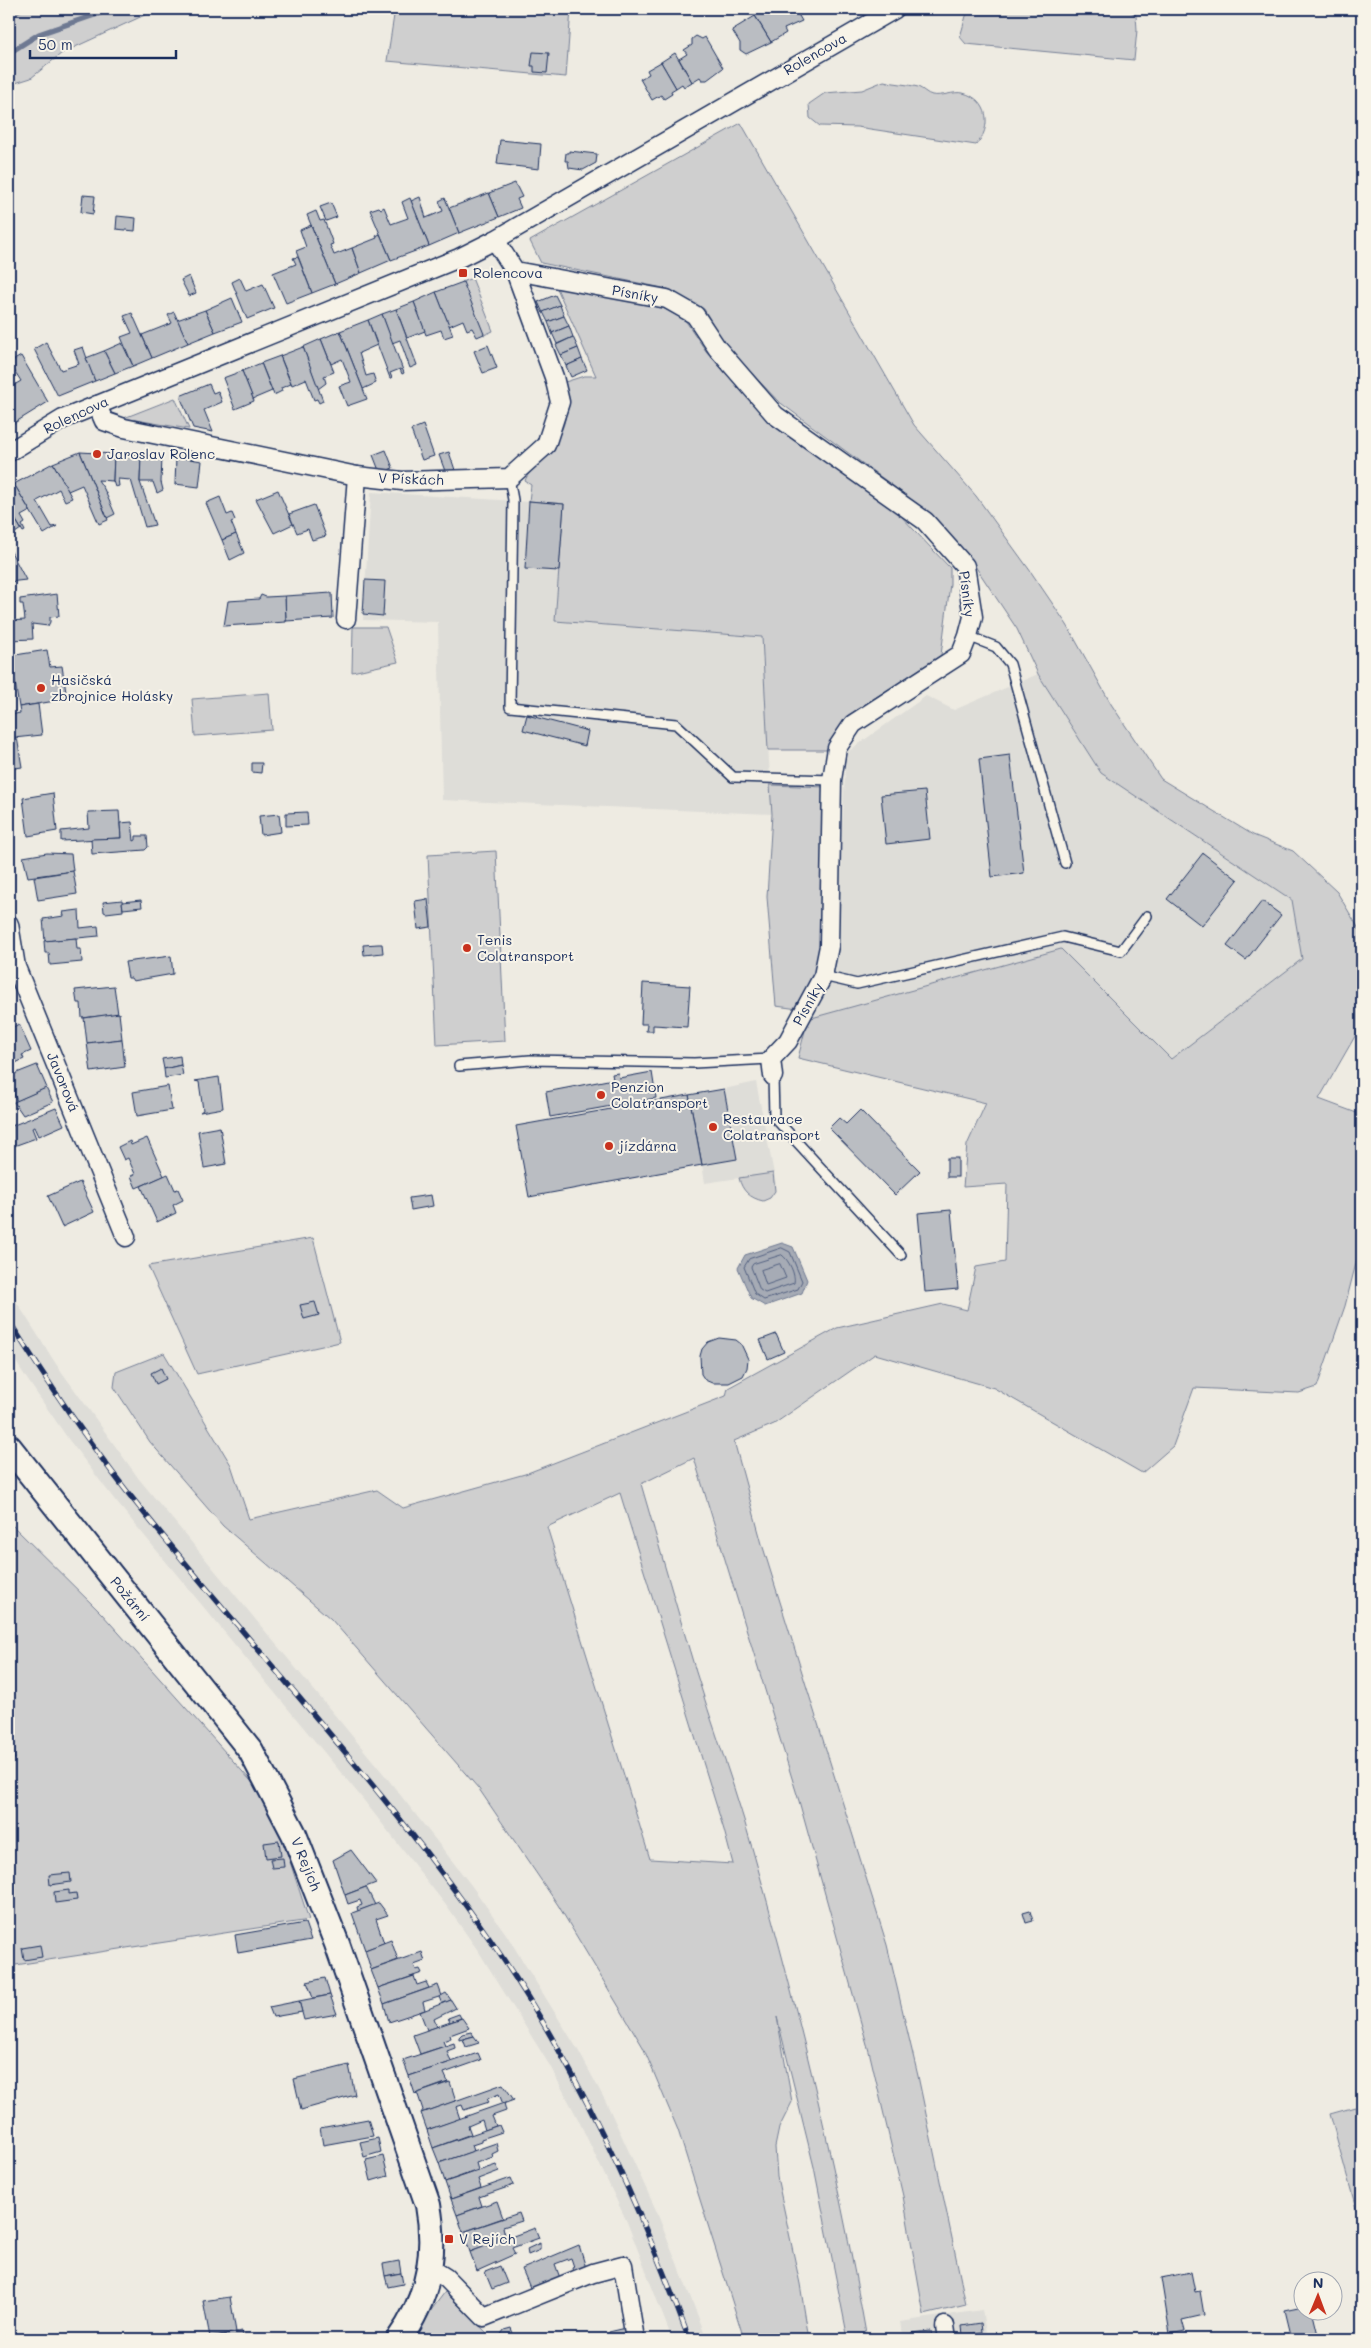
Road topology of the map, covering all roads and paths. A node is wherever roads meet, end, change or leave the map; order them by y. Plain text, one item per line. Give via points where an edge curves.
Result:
1 (895, 9) edge
2 (495, 240) junction
3 (515, 271) junction
4 (97, 404) junction
5 (9, 452) edge
6 (357, 476) junction
7 (509, 478) junction
8 (346, 619) dead end
9 (968, 636) junction
10 (832, 780) junction
11 (1065, 863) dead end
12 (1147, 916) dead end
13 (9, 924) edge
14 (823, 976) junction
15 (459, 1066) dead end
16 (772, 1067) junction
17 (126, 1237) dead end
18 (901, 1255) dead end
19 (9, 1447) edge
20 (251, 1751) joint
21 (430, 2268) junction
22 (399, 2339) edge
23 (635, 2339) edge

1 - 2 street, Rolencova
2 - 3 street
2 - 4 street, Rolencova via 459,258
3 - 7 street via 560,402 546,445
3 - 9 street, Písníky via 667,299 695,315 717,348 775,415 925,521 965,566 972,617
4 - 5 street, Rolencova via 63,419
4 - 6 street, V Pískách via 104,421 124,428
6 - 7 street, V Pískách via 402,481
6 - 8 street
7 - 10 lane via 513,500 510,707 676,724 733,776
9 - 10 street, Písníky via 961,654 853,724 837,748
9 - 11 lane via 996,647 1010,664
10 - 14 street, Písníky via 829,946
12 - 14 lane via 1121,951 1063,937 857,984
13 - 17 street, Javorová via 16,967
14 - 16 street, Písníky
15 - 16 lane via 530,1060
16 - 18 lane via 774,1117
19 - 20 street, Požární
20 - 21 street, V Rejích via 294,1834 337,1944 423,2189 432,2234
21 - 22 street, V Rejích via 422,2300
21 - 23 street via 446,2278 484,2317 593,2273 623,2265

